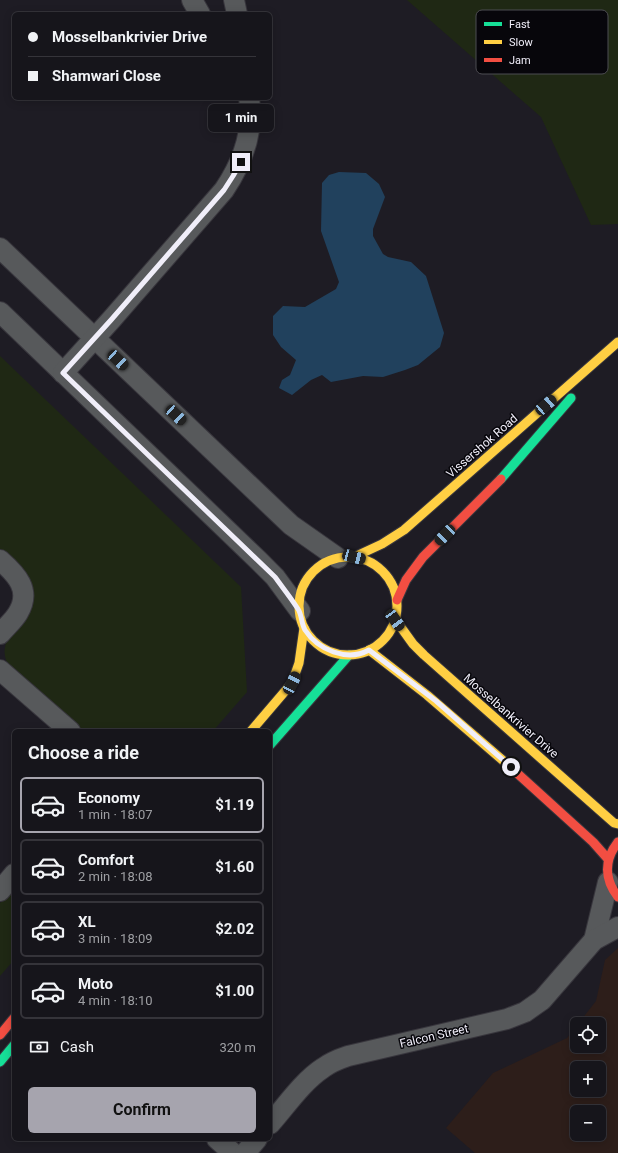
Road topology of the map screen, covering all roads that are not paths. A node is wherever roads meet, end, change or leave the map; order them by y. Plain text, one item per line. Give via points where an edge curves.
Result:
1 (192, 0) edge
2 (234, 0) edge
3 (199, 12) edge
4 (236, 12) edge
5 (250, 100) edge
6 (0, 248) edge
7 (0, 312) edge
8 (95, 338) junction
9 (618, 343) edge
10 (63, 373) junction
11 (346, 557) junction
12 (0, 560) edge
13 (397, 600) junction
14 (302, 620) junction
15 (395, 620) junction
16 (0, 634) edge
17 (369, 650) junction
18 (349, 655) junction
19 (0, 670) edge
20 (68, 729) edge
21 (253, 729) edge
22 (272, 743) edge
23 (618, 824) edge
24 (618, 842) edge
25 (608, 859) junction
26 (12, 876) edge
27 (613, 889) edge
28 (0, 890) edge
29 (618, 927) edge
30 (594, 940) junction
31 (12, 1020) edge
32 (0, 1035) edge
33 (12, 1047) edge
34 (0, 1062) edge
35 (272, 1122) edge
36 (219, 1141) edge
37 (255, 1141) edge
38 (233, 1153) edge
39 (245, 1153) edge

1 - 3 street
2 - 4 street
5 - 8 street via 249,131 241,162 224,190
6 - 8 street
7 - 10 street
8 - 10 street
8 - 11 street via 291,525
9 - 11 main road, Vissershok Road via 404,530 382,544
9 - 13 main road, Vissershok Road via 502,478 423,557 406,580
10 - 14 street via 275,577
11 - 13 main road via 370,561 383,571 393,585
11 - 14 main road via 323,563 311,574 303,587 299,603
12 - 16 street via 19,578 24,593 18,613
13 - 15 main road
14 - 18 main road via 318,645 333,652
14 - 21 main road via 300,656 292,683
15 - 17 main road via 390,632
15 - 23 main road, Mosselbankrivier Drive via 424,655 608,818
17 - 18 main road
17 - 25 main road via 415,684 487,746 593,842
18 - 22 main road
19 - 20 street
24 - 25 main road
25 - 27 main road via 606,870
26 - 28 street
27 - 30 street, Falcon Street
29 - 30 street, Falcon Street
30 - 35 street, Falcon Street via 542,1000 525,1012 507,1019 335,1061 313,1076
31 - 32 main road
33 - 34 main road
36 - 38 street
37 - 39 street

